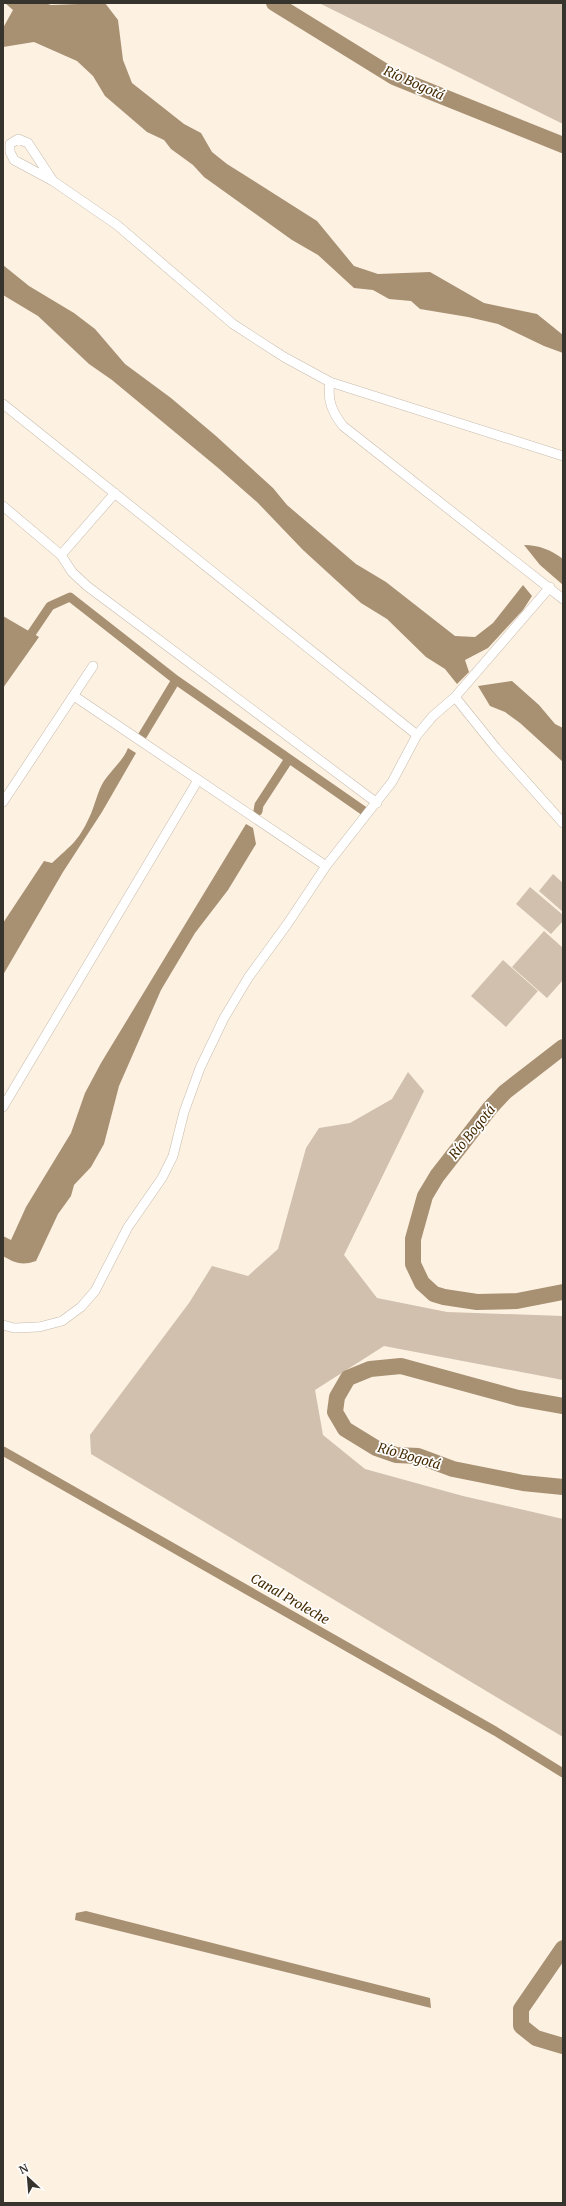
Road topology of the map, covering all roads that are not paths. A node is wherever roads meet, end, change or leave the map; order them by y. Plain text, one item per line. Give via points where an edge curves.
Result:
1 (52, 181) junction
2 (330, 382) junction
3 (3, 404) edge
4 (563, 456) edge
5 (115, 493) junction
6 (3, 506) edge
7 (61, 556) junction
8 (550, 587) junction
9 (563, 598) edge
10 (93, 666) dead end
11 (74, 696) junction
12 (455, 697) junction
13 (417, 735) junction
14 (198, 780) junction
15 (3, 802) edge
16 (376, 803) junction
17 (563, 823) edge
18 (326, 866) junction
19 (3, 1107) edge
20 (3, 1325) edge

1 - 1 street via 28,143 18,140 10,144 14,160
1 - 2 street via 117,225 233,324
2 - 4 street
2 - 8 street via 330,405 343,426
3 - 5 street
5 - 7 street
5 - 13 street
6 - 7 street
7 - 16 street via 72,572 87,586
8 - 9 street
8 - 12 street
10 - 11 street
11 - 14 street
11 - 15 street
12 - 13 street via 433,716
12 - 17 street via 496,748
13 - 16 street via 392,782
14 - 18 street
14 - 19 street
16 - 18 street
18 - 20 street via 293,917 248,978 224,1018 200,1068 169,1164 128,1227 95,1292 81,1307 62,1321 39,1327 14,1328

